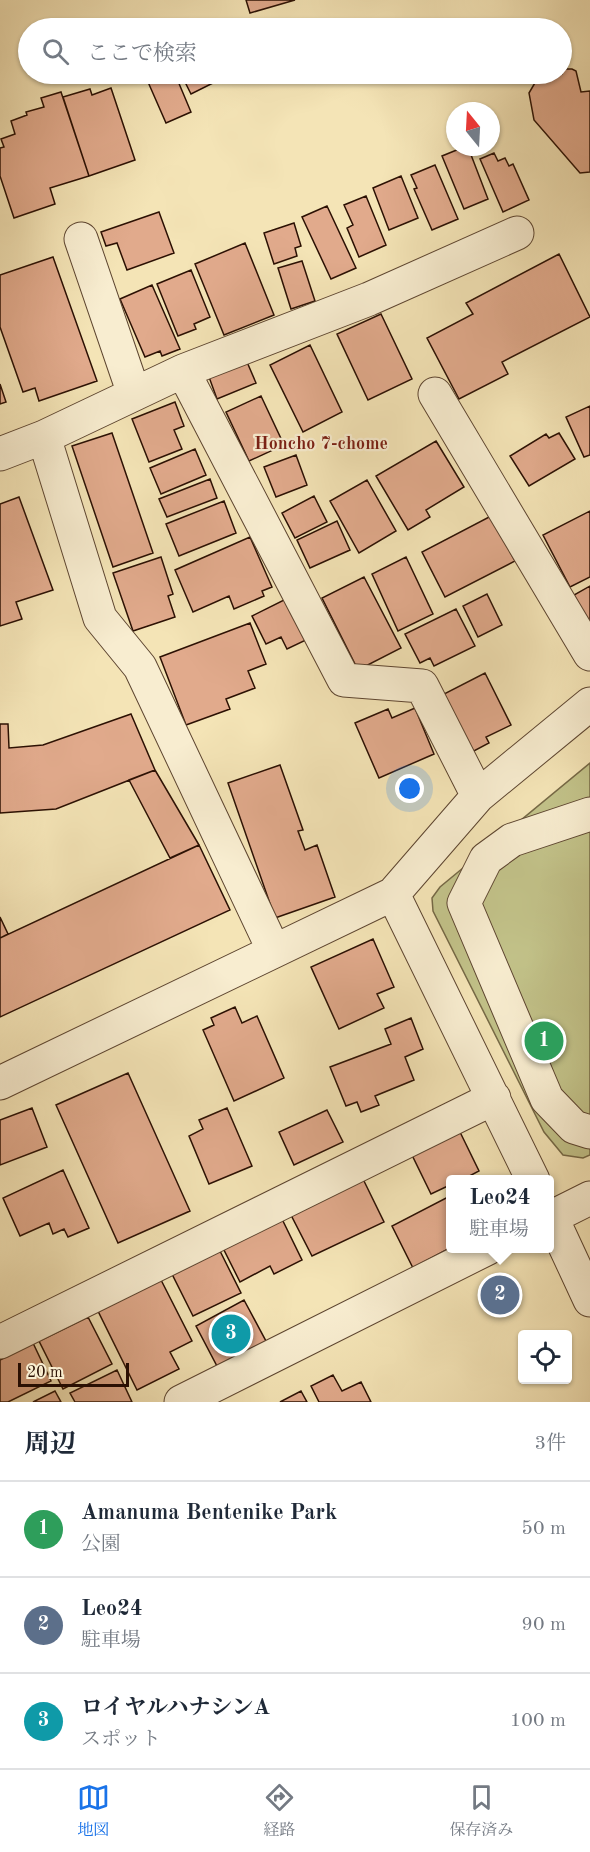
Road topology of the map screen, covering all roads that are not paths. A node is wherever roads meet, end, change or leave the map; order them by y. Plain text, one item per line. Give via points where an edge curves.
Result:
1 (517, 233) dead end
2 (81, 239) dead end
3 (183, 371) junction
4 (134, 394) junction
5 (435, 394) dead end
6 (44, 438) junction
7 (0, 454) edge
8 (590, 654) edge
9 (590, 704) edge
10 (478, 796) junction
11 (590, 814) edge
12 (393, 894) junction
13 (274, 951) junction
14 (0, 1083) edge
15 (494, 1098) junction
16 (590, 1132) edge
17 (531, 1175) edge
18 (590, 1198) edge
19 (554, 1214) edge
20 (554, 1224) edge
21 (478, 1253) edge
22 (590, 1300) edge
23 (0, 1342) edge
24 (181, 1402) edge

1 - 3 street via 369,299
2 - 4 street
3 - 4 street
3 - 10 street via 344,680 422,686
4 - 6 street
5 - 8 street
6 - 7 street
6 - 13 street via 100,618 140,667
9 - 10 street
10 - 12 street
11 - 16 street via 512,840 486,859 464,903 547,1099 574,1127
12 - 13 street
12 - 15 street
13 - 14 street
15 - 17 street
15 - 23 street
18 - 19 street
20 - 22 street
21 - 24 street

